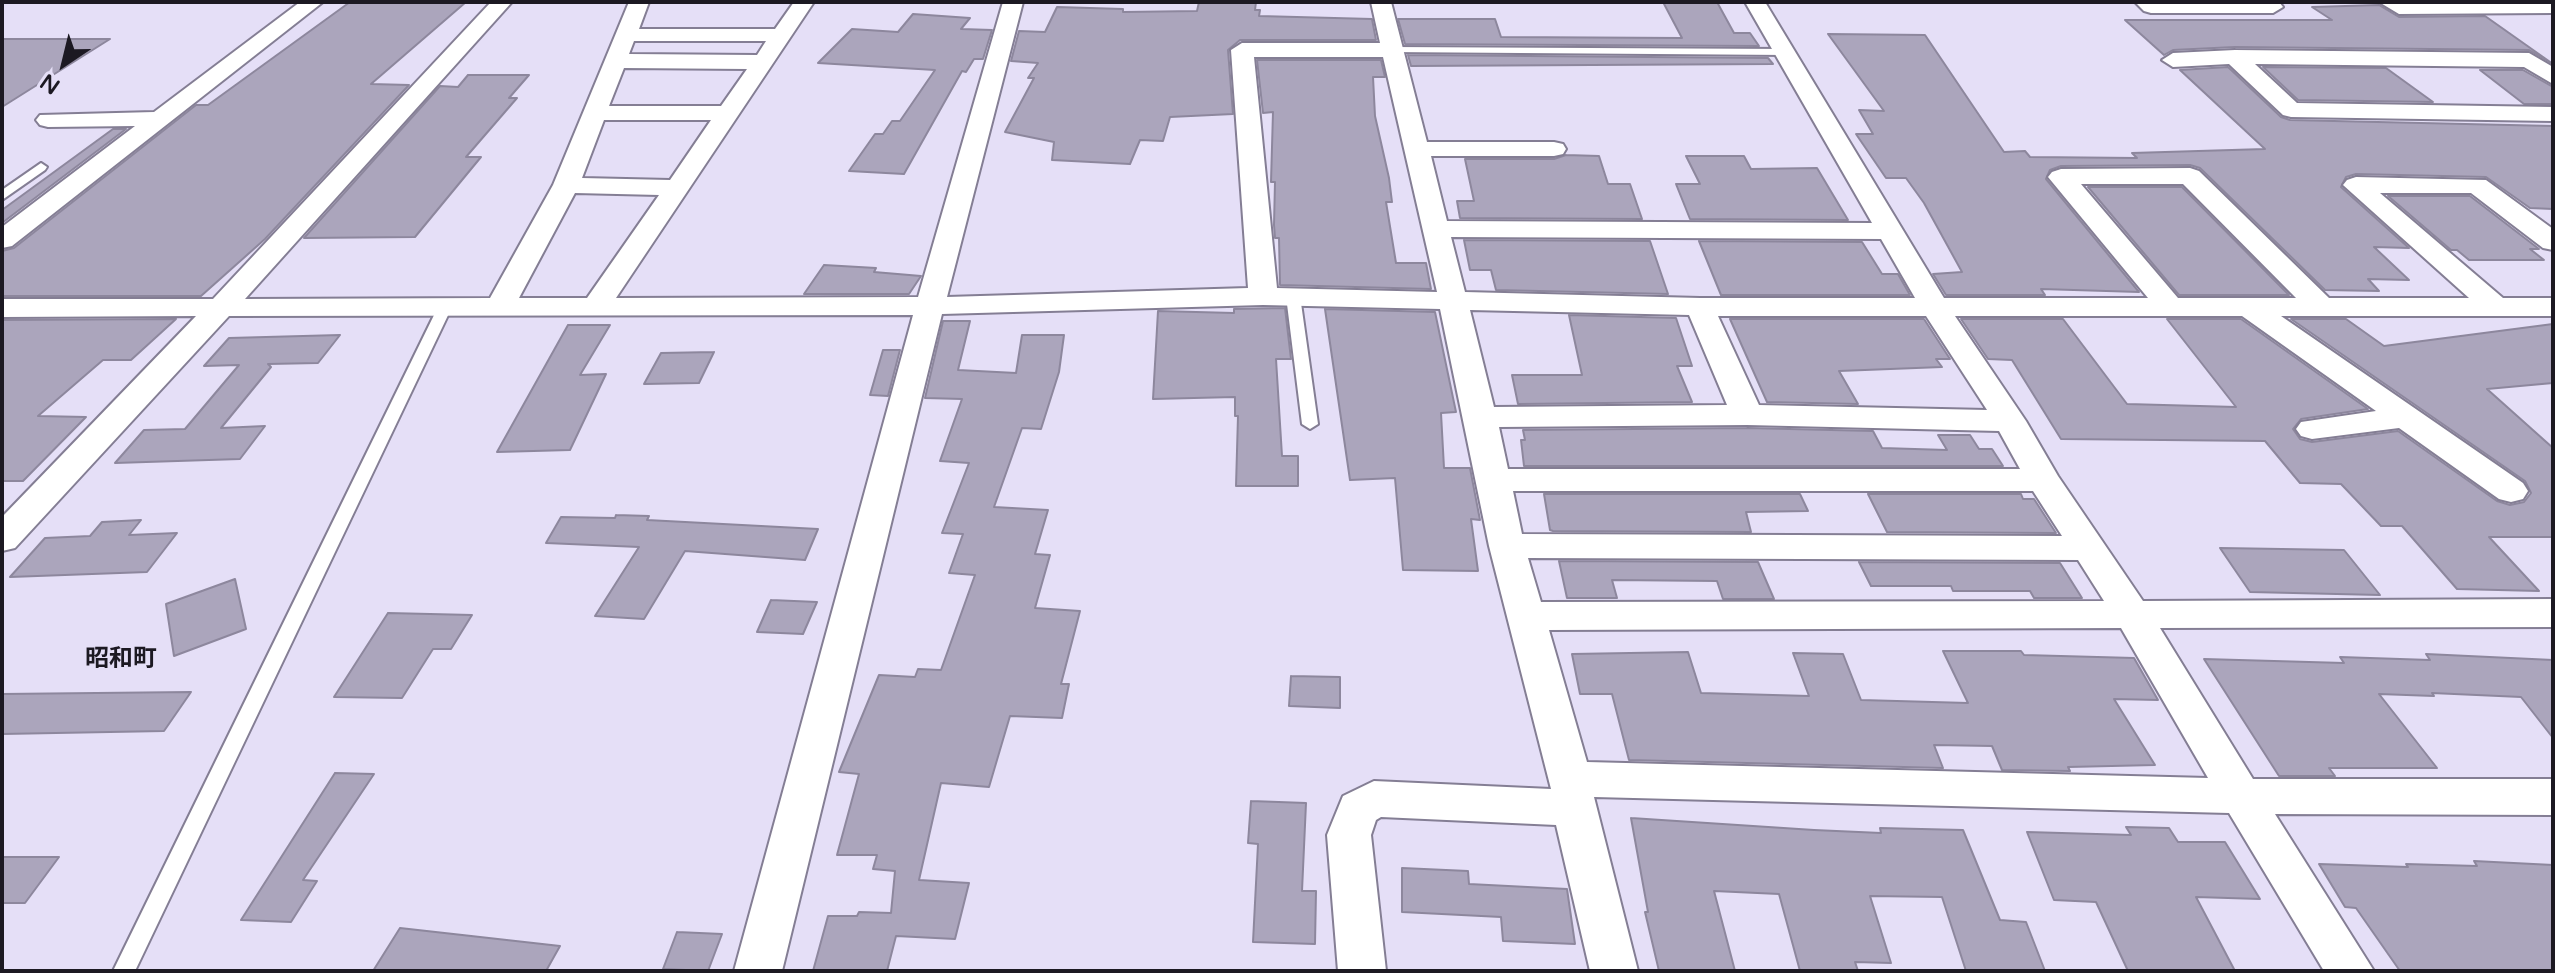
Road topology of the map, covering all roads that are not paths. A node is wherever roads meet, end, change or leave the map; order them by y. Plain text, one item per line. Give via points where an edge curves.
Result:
1 (313, 2) edge
2 (502, 2) edge
3 (639, 2) edge
4 (804, 2) edge
5 (1013, 2) edge
6 (1381, 2) edge
7 (1755, 2) edge
8 (2145, 2) edge
9 (2266, 2) edge
10 (2389, 2) edge
11 (2546, 7) edge
12 (626, 35) junction
13 (782, 35) junction
14 (1392, 50) junction
15 (1787, 52) junction
16 (2235, 57) junction
17 (2173, 60) dead end
18 (615, 61) junction
19 (763, 62) junction
20 (2553, 77) edge
21 (595, 113) junction
22 (729, 113) junction
23 (2553, 114) edge
24 (157, 119) junction
25 (48, 120) dead end
26 (1418, 149) junction
27 (1554, 149) dead end
28 (41, 167) dead end
29 (566, 185) junction
30 (678, 188) junction
31 (2, 196) edge
32 (1437, 229) junction
33 (1890, 231) junction
34 (2, 240) edge
35 (2553, 242) edge
36 (1263, 296) junction
37 (1293, 296) junction
38 (1451, 299) junction
39 (930, 306) junction
40 (1700, 307) junction
41 (1935, 307) junction
42 (2170, 307) junction
43 (2249, 307) junction
44 (2321, 307) junction
45 (2496, 307) junction
46 (2553, 307) edge
47 (2, 308) edge
48 (499, 308) junction
49 (595, 308) junction
50 (444, 309) junction
51 (219, 310) junction
52 (1747, 415) junction
53 (1481, 417) junction
54 (2405, 417) junction
55 (2010, 421) junction
56 (1310, 424) dead end
57 (2312, 429) dead end
58 (1494, 480) junction
59 (2043, 480) junction
60 (2511, 491) dead end
61 (2, 539) edge
62 (1507, 546) junction
63 (2090, 548) junction
64 (2131, 612) junction
65 (2553, 613) edge
66 (1527, 616) junction
67 (1572, 793) junction
68 (2241, 796) junction
69 (2553, 797) edge
70 (124, 971) edge
71 (758, 971) edge
72 (1362, 971) edge
73 (1614, 971) edge
74 (2350, 971) edge

1 - 24 street
2 - 51 street
3 - 12 street
4 - 13 street
5 - 39 street
6 - 14 street
7 - 15 street
8 - 9 street via 2151,7 2273,7
10 - 11 street via 2399,8
12 - 13 street
12 - 18 street
13 - 19 street
14 - 15 lane
14 - 26 street
14 - 36 street via 1242,50
15 - 33 street
16 - 17 street
16 - 20 street via 2529,60
16 - 23 street via 2291,110
18 - 19 street
18 - 21 street
19 - 22 street
21 - 22 street
21 - 29 street
22 - 30 street
24 - 25 street
24 - 34 street
26 - 27 street
26 - 32 street
28 - 31 lane
29 - 30 street
29 - 48 street
30 - 49 street
32 - 33 street
32 - 38 street
33 - 41 street
35 - 45 street via 2477,185 2356,185
36 - 37 street
36 - 39 street
37 - 38 street
37 - 56 lane
38 - 40 street
38 - 53 street
39 - 49 street
39 - 71 street
40 - 41 street
40 - 52 street
41 - 42 street
41 - 55 street
42 - 43 street
42 - 44 street via 2061,177 2190,176
43 - 44 street
43 - 54 street
44 - 45 street
45 - 46 street
47 - 51 street
48 - 49 street
48 - 50 street
50 - 51 street
50 - 70 lane
51 - 61 street
52 - 53 street
52 - 55 street
53 - 58 street
54 - 57 street
54 - 60 street
55 - 59 street
58 - 59 street
58 - 62 street
59 - 63 street
62 - 63 street
62 - 66 street
63 - 64 street
64 - 65 street
64 - 66 street
64 - 68 street
66 - 67 street
67 - 68 street
67 - 72 street via 1374,799 1358,809 1349,835
67 - 73 street
68 - 69 street
68 - 74 street

